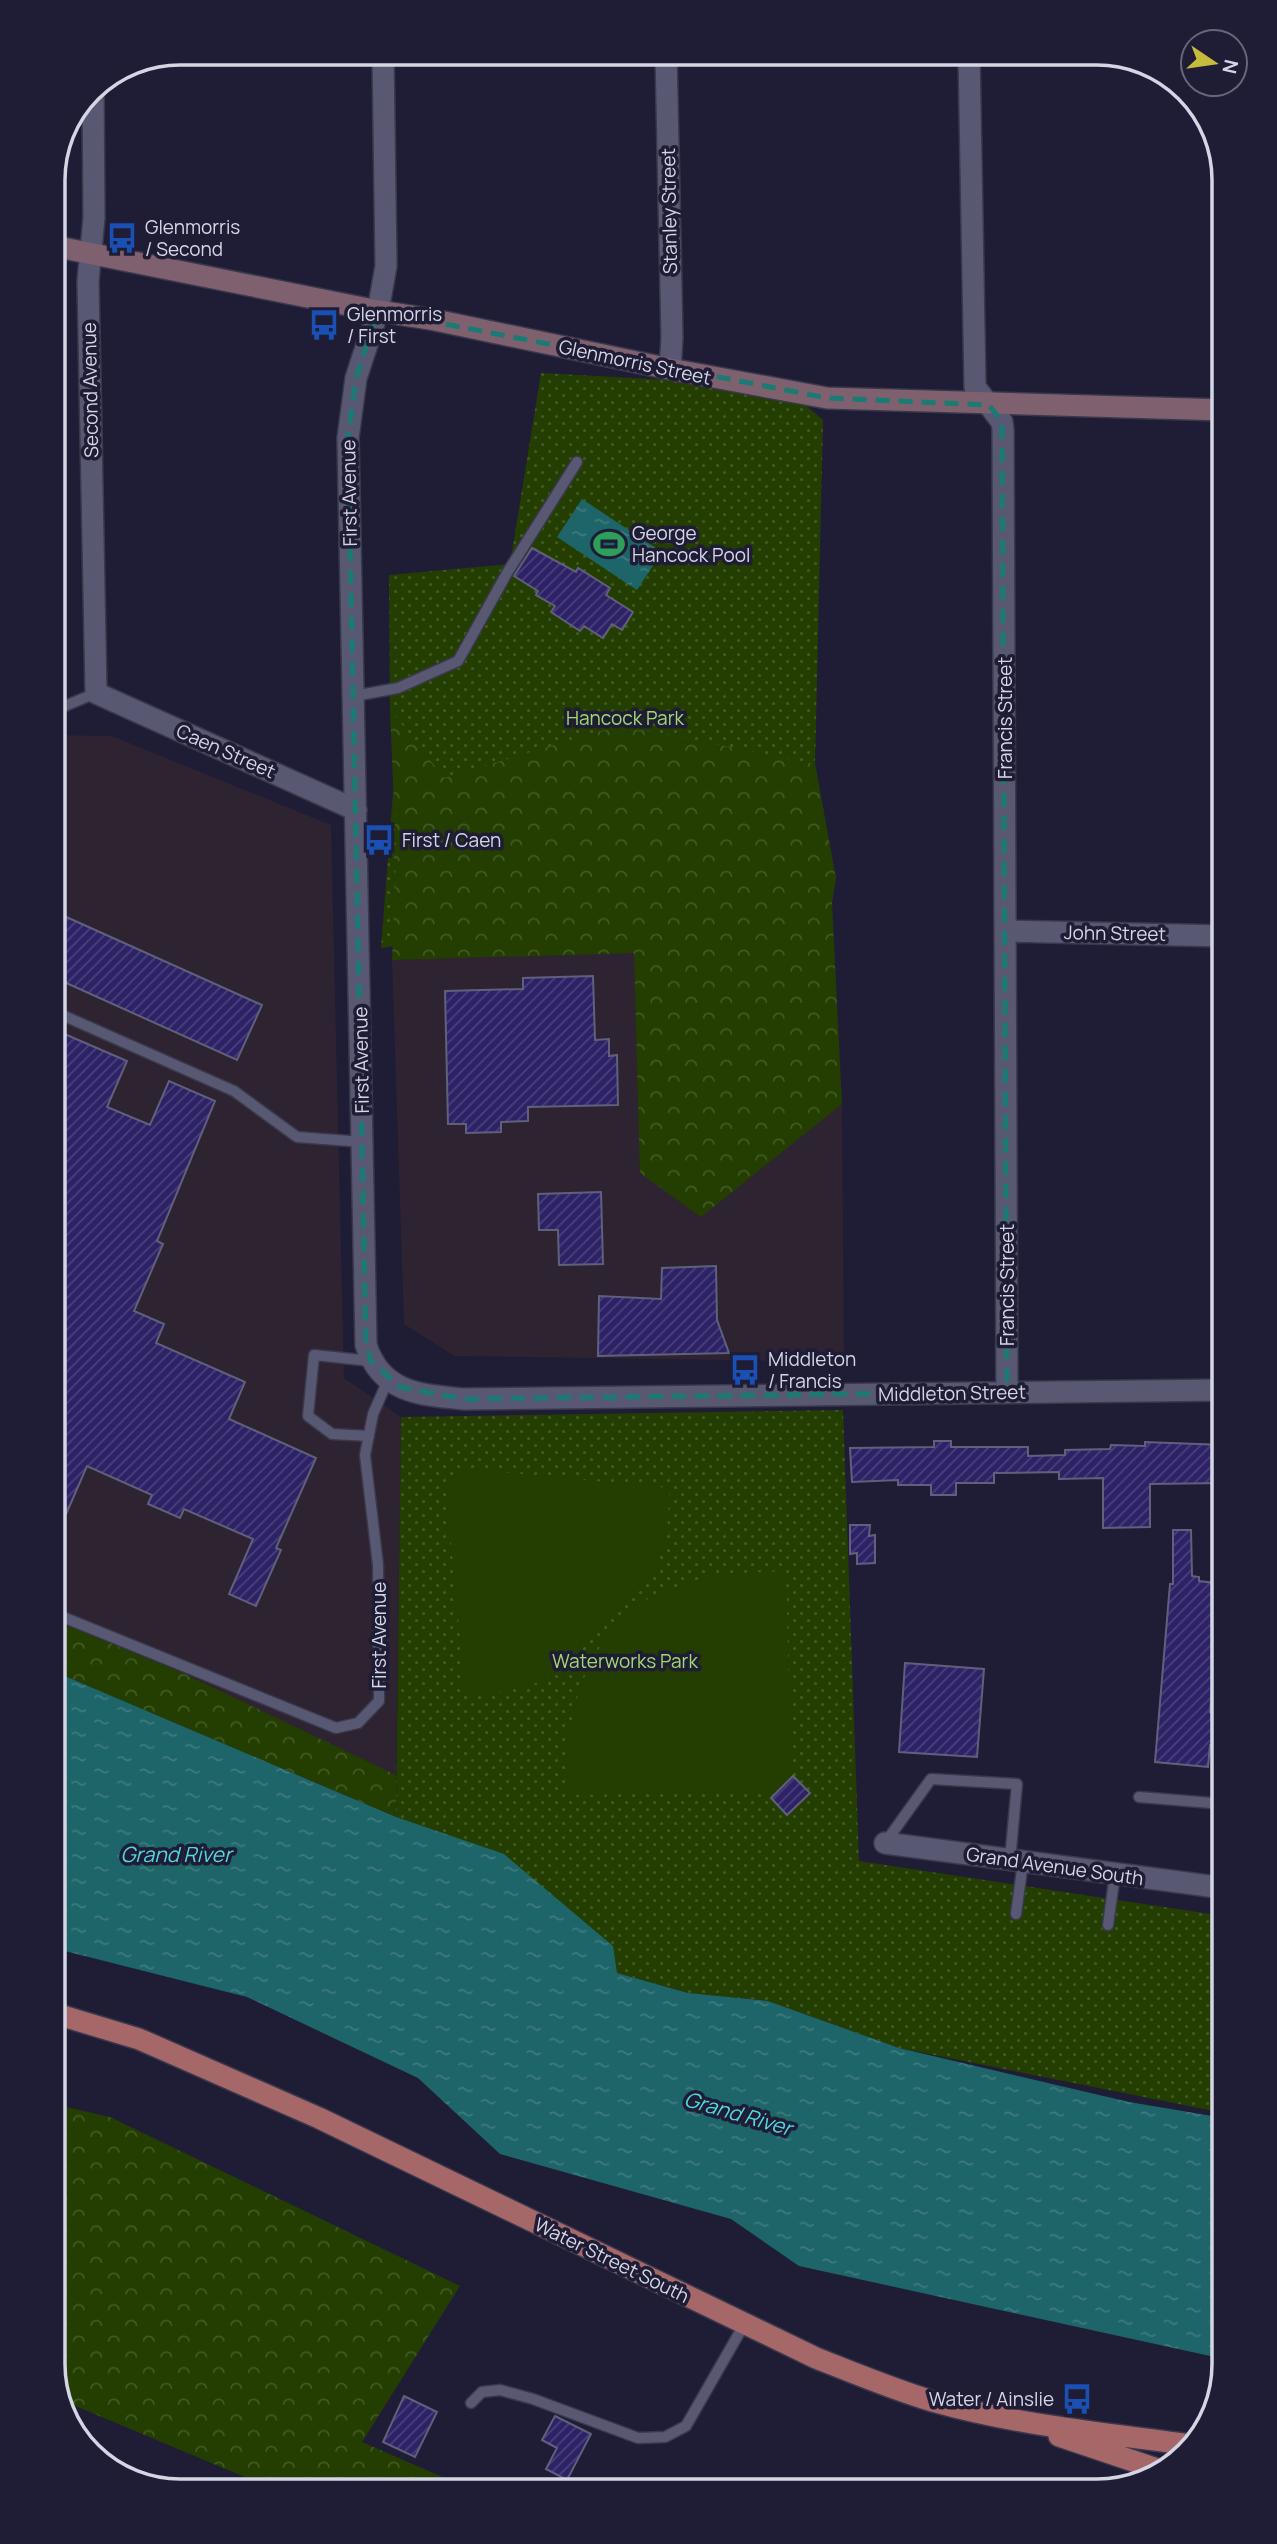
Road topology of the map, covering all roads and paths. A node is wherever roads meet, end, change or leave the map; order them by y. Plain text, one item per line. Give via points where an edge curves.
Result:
1 (383, 65) edge
2 (666, 65) edge
3 (969, 65) edge
4 (93, 105) edge
5 (65, 248) edge
6 (91, 253) junction
7 (378, 311) junction
8 (670, 369) junction
9 (989, 405) junction
10 (1212, 410) edge
11 (577, 462) dead end
12 (96, 693) junction
13 (354, 696) junction
14 (65, 706) edge
15 (356, 810) junction
16 (1006, 930) junction
17 (1212, 936) edge
18 (65, 1016) edge
19 (363, 1142) junction
20 (371, 1361) junction
21 (388, 1380) junction
22 (1212, 1390) edge
23 (1007, 1392) junction
24 (369, 1436) junction
25 (65, 1619) edge
26 (1139, 1797) dead end
27 (1212, 1803) edge
28 (885, 1843) joint
29 (1016, 1861) junction
30 (1115, 1874) junction
31 (1212, 1886) edge
32 (1016, 1914) dead end
33 (1108, 1925) dead end
34 (65, 2018) edge
35 (745, 2323) junction
36 (471, 2403) dead end
37 (1007, 2418) junction
38 (1181, 2443) edge
39 (1149, 2466) edge

1 - 7 street, First Avenue via 386,266
2 - 8 street, Stanley Street
3 - 9 street, Francis Street via 975,387
4 - 6 street, Second Avenue
5 - 6 street, Glenmorris Street
6 - 7 street, Glenmorris Street
6 - 12 street, Second Avenue
7 - 8 street, Glenmorris Street
7 - 13 street, First Avenue via 356,379 348,438
8 - 9 street, Glenmorris Street via 827,398
9 - 10 street, Glenmorris Street
9 - 16 street, Francis Street via 1003,430
11 - 13 lane via 458,661 398,688
12 - 14 lane
12 - 15 street, Caen Street
13 - 15 street, First Avenue
15 - 19 street, First Avenue
16 - 17 street, John Street
16 - 23 street, Francis Street
18 - 19 lane via 234,1091 297,1137
19 - 20 street, First Avenue via 366,1345
20 - 21 street
20 - 24 lane via 314,1355 308,1416 332,1434
21 - 23 street, Middleton Street via 415,1392 464,1399
21 - 24 lane, First Avenue
22 - 23 street, Middleton Street
24 - 25 lane, First Avenue via 365,1455 378,1565 379,1701 358,1723 336,1728
26 - 27 lane
28 - 29 street, Grand Avenue South
28 - 29 lane via 931,1779 1017,1784
29 - 30 street, Grand Avenue South
29 - 32 lane
30 - 31 street, Grand Avenue South
30 - 33 lane
34 - 35 main road, Water Street South via 139,2039 307,2113
35 - 36 lane via 686,2426 665,2437 638,2438 500,2390 482,2392
35 - 37 main road, Water Street South via 873,2381 932,2401
37 - 38 main road, Water Street South
37 - 39 main road

